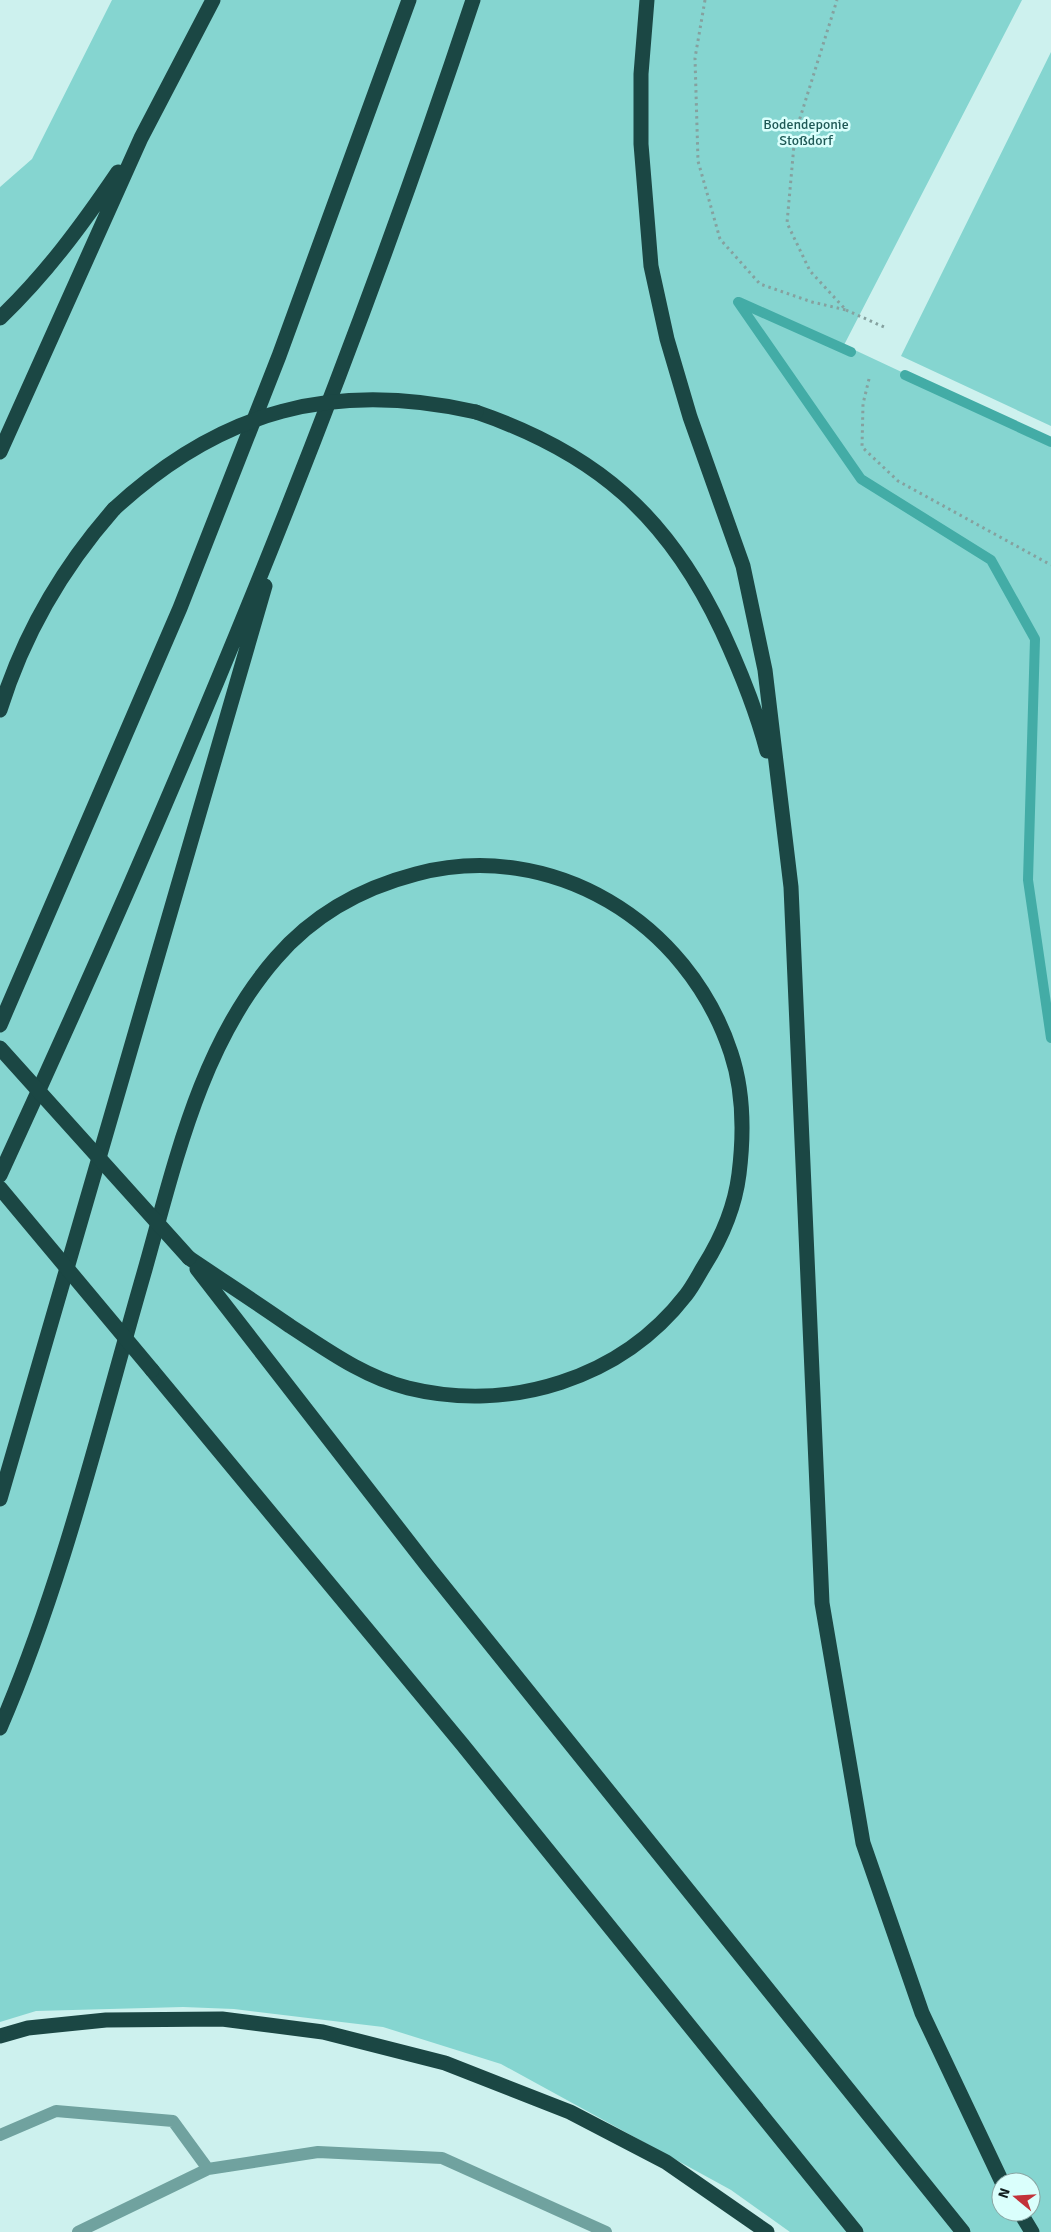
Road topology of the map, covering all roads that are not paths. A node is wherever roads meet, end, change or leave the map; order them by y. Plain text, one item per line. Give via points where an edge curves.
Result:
1 (213, 0) edge
2 (410, 0) edge
3 (473, 0) edge
4 (647, 0) edge
5 (142, 138) junction
6 (0, 318) edge
7 (0, 452) edge
8 (286, 517) junction
9 (0, 710) edge
10 (780, 798) junction
11 (0, 1025) edge
12 (0, 1048) edge
13 (0, 1175) edge
14 (0, 1188) edge
15 (189, 1258) junction
16 (0, 1499) edge
17 (0, 1728) edge
18 (0, 2036) edge
19 (0, 2135) edge
20 (208, 2169) junction
21 (997, 2172) edge
22 (78, 2232) edge
23 (606, 2232) edge
24 (767, 2232) edge
25 (856, 2232) edge
26 (963, 2232) edge

1 - 5 highway
2 - 11 highway via 279,356 180,608
3 - 8 highway via 433,120
4 - 10 highway via 641,74 641,144 651,266 690,416 743,566 766,670
5 - 6 highway via 76,233 32,287
5 - 7 highway
8 - 13 highway via 80,1001
8 - 16 highway
9 - 10 highway, bridge via 26,645 72,561 114,509 141,484 186,452 270,414 323,403 374,399 417,401 476,412 539,437 597,472 630,498 659,528 706,597 732,651 756,712
10 - 21 highway via 791,887 822,1603 862,1843 922,2013
12 - 15 highway, bridge
14 - 25 highway, bridge via 462,1744
15 - 17 highway via 346,1363 404,1387 466,1397 520,1393 589,1372 643,1340 687,1294 720,1241 739,1180 743,1118 732,1055 707,997 670,947 621,907 565,879 503,866 440,868 379,884 324,914 277,956 235,1013 207,1072 179,1149 56,1579
15 - 26 highway via 429,1568
18 - 24 highway via 28,2028 106,2020 222,2019 323,2032 445,2063 570,2112 666,2162
19 - 20 lane via 56,2111 173,2121
20 - 22 lane
20 - 23 lane via 318,2152 442,2158

